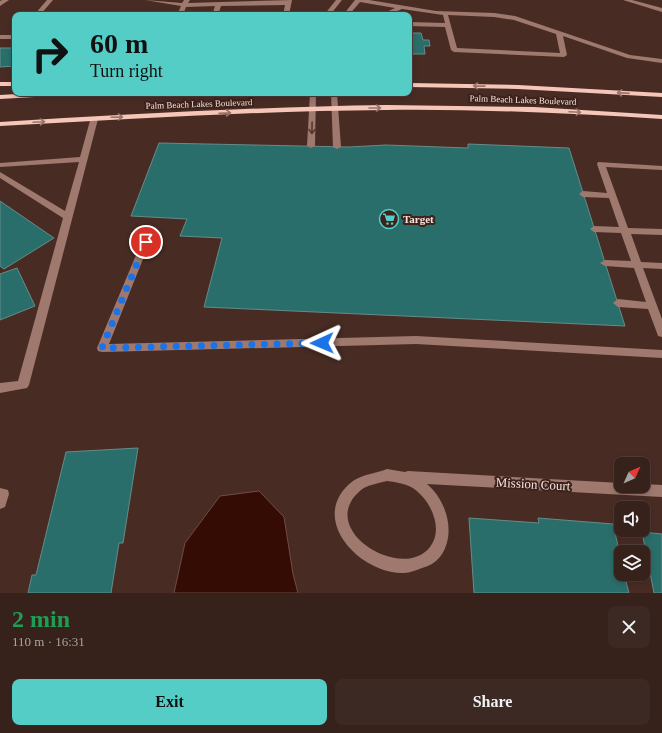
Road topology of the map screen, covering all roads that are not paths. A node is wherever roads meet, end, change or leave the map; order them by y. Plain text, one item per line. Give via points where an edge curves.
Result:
1 (6, 0) edge
2 (50, 0) edge
3 (148, 0) edge
4 (339, 0) edge
5 (358, 0) edge
6 (626, 0) edge
7 (186, 2) edge
8 (289, 2) edge
9 (0, 4) edge
10 (219, 4) junction
11 (400, 8) junction
12 (662, 10) edge
13 (40, 12) edge
14 (181, 12) edge
15 (216, 12) edge
16 (287, 12) edge
17 (329, 12) edge
18 (348, 12) edge
19 (390, 12) edge
20 (445, 13) junction
21 (412, 24) edge
22 (448, 25) junction
23 (560, 32) junction
24 (0, 37) edge
25 (12, 37) edge
26 (662, 61) edge
27 (0, 84) edge
28 (12, 84) edge
29 (412, 85) edge
30 (662, 95) edge
31 (18, 96) edge
32 (313, 96) edge
33 (334, 96) edge
34 (0, 97) edge
35 (336, 109) junction
36 (312, 110) junction
37 (662, 117) edge
38 (94, 119) junction
39 (0, 124) edge
40 (311, 146) dead end
41 (337, 147) dead end
42 (83, 159) junction
43 (0, 165) edge
44 (662, 168) edge
45 (0, 174) edge
46 (583, 194) dead end
47 (612, 196) junction
48 (68, 217) junction
49 (151, 229) dead end
50 (594, 229) dead end
51 (625, 231) junction
52 (662, 232) edge
53 (605, 263) dead end
54 (637, 265) junction
55 (662, 266) edge
56 (618, 304) dead end
57 (652, 306) junction
58 (662, 333) edge
59 (662, 354) edge
60 (0, 388) edge
61 (403, 477) junction
62 (662, 491) edge
63 (0, 494) edge
64 (0, 503) edge

1 - 9 street
2 - 13 street
3 - 7 street
4 - 17 street
5 - 11 street
5 - 18 street
6 - 12 street
7 - 10 street
7 - 14 street
8 - 10 street
8 - 16 street
10 - 15 street
11 - 19 street
11 - 20 street
20 - 22 street
20 - 23 street via 515,18
21 - 22 street
22 - 23 street via 454,50 564,55
23 - 26 street via 629,57
24 - 25 street
27 - 28 main road
30 -> 29 main road, Palm Beach Lakes Boulevard via 518,87
31 - 34 main road
32 - 36 street
33 - 35 street
35 - 36 main road, Palm Beach Lakes Boulevard
35 -> 37 main road, Palm Beach Lakes Boulevard via 515,109
35 - 41 street
38 -> 36 main road, Palm Beach Lakes Boulevard
36 -> 40 street
39 -> 38 main road, Palm Beach Lakes Boulevard
38 - 42 street
42 - 43 street
42 - 48 street
44 - 47 street via 601,164
45 - 48 street
46 - 47 street
47 - 51 street
48 - 60 street via 23,385
49 - 59 street via 102,348 416,340
50 - 51 street
51 - 52 street
51 - 54 street
53 - 54 street
54 - 55 street
54 - 57 street
56 - 57 street
57 - 58 street
61 - 61 street, Mission Court via 371,477 357,484 347,496 341,510 340,526 348,547 369,567 387,573 404,572 421,566 433,555 440,541 442,524 439,509 430,495 418,484
61 - 62 street, Mission Court
63 - 64 street via 3,494

